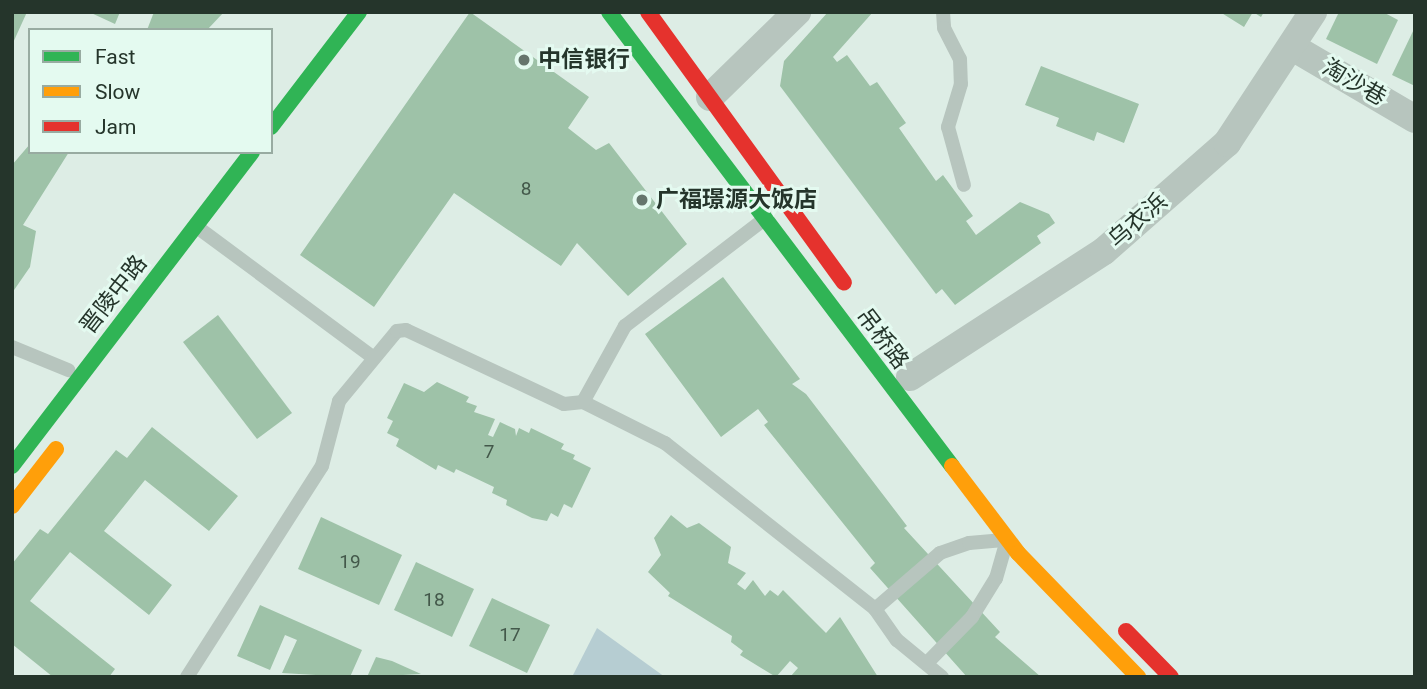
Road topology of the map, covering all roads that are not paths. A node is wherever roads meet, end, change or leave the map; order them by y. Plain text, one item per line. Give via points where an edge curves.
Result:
1 (609, 12) edge
2 (648, 12) edge
3 (797, 12) edge
4 (943, 12) edge
5 (1313, 12) edge
6 (358, 14) edge
7 (1294, 48) junction
8 (710, 97) junction
9 (1415, 119) edge
10 (273, 124) edge
11 (250, 154) edge
12 (964, 185) dead end
13 (764, 219) junction
14 (196, 226) junction
15 (170, 229) dead end
16 (856, 300) dead end
17 (134, 306) junction
18 (12, 347) edge
19 (373, 357) junction
20 (68, 370) junction
21 (911, 377) dead end
22 (100, 382) dead end
23 (583, 402) junction
24 (12, 438) edge
25 (63, 440) dead end
26 (12, 466) edge
27 (12, 506) edge
28 (1007, 540) junction
29 (875, 609) junction
30 (1113, 618) dead end
31 (928, 662) junction
32 (187, 677) edge
33 (942, 677) edge
34 (1138, 677) edge
35 (1171, 677) edge

1 - 13 main road, 吊桥路
2 - 8 main road, 吊桥路
3 - 8 street
4 - 12 lane via 944,27 960,58 961,84 948,127
5 - 7 street, 乌衣浜
6 - 10 main road
7 - 9 street, 淘沙巷
7 - 21 street, 乌衣浜 via 1227,143 1104,251
8 - 16 main road, 吊桥路
11 - 14 main road, 晋陵中路
13 - 23 lane via 625,326
13 - 28 main road, 吊桥路
14 - 17 main road, 晋陵中路
14 - 19 lane
15 - 20 main road, 晋陵中路
17 - 22 main road
17 - 26 main road, 晋陵中路
18 - 20 lane
19 - 23 lane via 397,331 406,330 564,404
19 - 32 lane via 340,401 322,466
20 - 24 main road, 晋陵中路
23 - 29 lane via 665,443
25 - 27 main road
28 - 29 lane via 969,543 940,553
28 - 31 lane via 996,578 972,617
28 - 34 main road, 吊桥路
29 - 31 lane via 897,640
30 - 35 main road
31 - 33 lane

